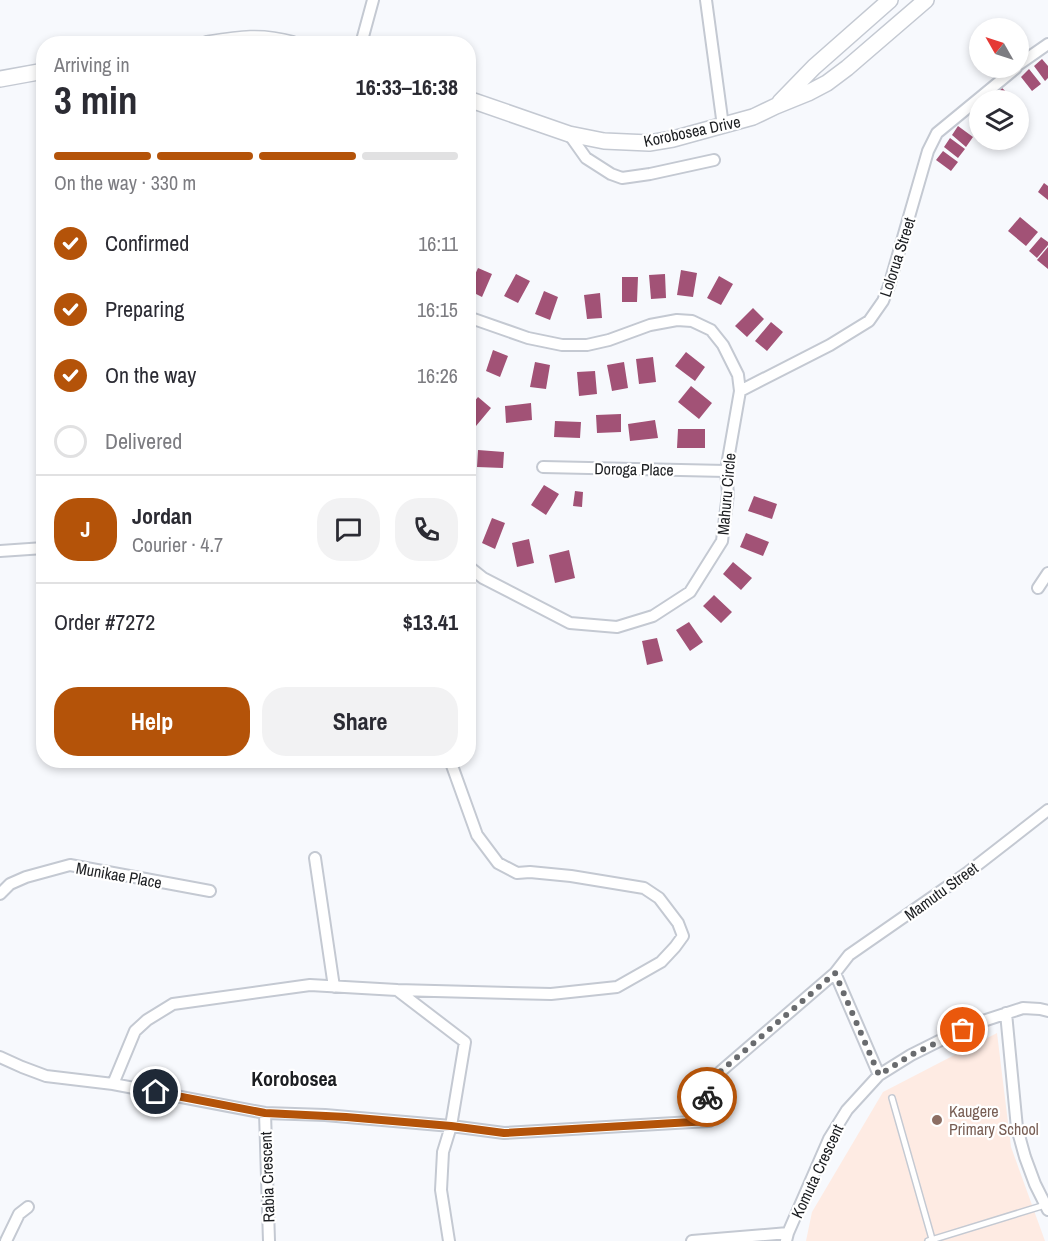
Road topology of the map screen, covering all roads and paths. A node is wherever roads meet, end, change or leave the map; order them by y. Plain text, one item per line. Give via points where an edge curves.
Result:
1 (374, 0) edge
2 (706, 0) edge
3 (890, 0) edge
4 (926, 0) edge
5 (363, 36) edge
6 (1048, 44) edge
7 (1029, 57) edge
8 (36, 72) edge
9 (1003, 78) edge
10 (0, 79) edge
11 (476, 102) edge
12 (776, 106) junction
13 (723, 126) junction
14 (569, 134) junction
15 (714, 160) dead end
16 (476, 320) edge
17 (740, 391) junction
18 (543, 467) dead end
19 (726, 471) junction
20 (36, 549) edge
21 (0, 551) edge
22 (476, 572) edge
23 (1048, 573) edge
24 (1038, 588) dead end
25 (453, 768) edge
26 (1048, 810) edge
27 (315, 858) dead end
28 (210, 891) dead end
29 (0, 894) edge
30 (835, 973) junction
31 (334, 987) junction
32 (397, 990) junction
33 (1048, 1011) edge
34 (1006, 1013) junction
35 (0, 1057) edge
36 (879, 1075) junction
37 (113, 1084) junction
38 (892, 1098) dead end
39 (265, 1113) junction
40 (451, 1126) junction
41 (28, 1207) dead end
42 (1047, 1207) edge
43 (787, 1237) edge
44 (930, 1240) edge
45 (6, 1241) edge
46 (269, 1241) edge
47 (449, 1241) edge
48 (692, 1241) edge

1 - 5 street
2 - 13 street
3 - 12 main road, Korobosea Drive
4 - 12 main road, Korobosea Drive via 834,78
6 - 7 street, Lolorua Street
8 - 10 main road
9 - 17 street, Lolorua Street via 937,133 928,151 890,286 877,312 830,345
11 - 14 main road, Korobosea Drive
12 - 13 main road, Korobosea Drive
13 - 14 main road, Korobosea Drive via 649,143 604,141
14 - 15 street via 586,158 622,178
16 - 17 street, Mahuru Circle via 562,345 586,345 650,325 692,321 711,330 723,345 738,375
17 - 19 street, Mahuru Circle
18 - 19 street, Doroga Place
19 - 22 street, Mahuru Circle via 728,494 722,541 690,592 653,616 617,627 570,623
20 - 21 street
23 - 24 street
25 - 32 street via 477,835 498,863 517,873 571,876 644,888 659,898 683,936 661,962 617,987 551,994
26 - 30 street, Mamutu Street via 967,873 849,955
27 - 31 street
28 - 29 street, Munikae Place via 69,865 26,877
30 - 36 street
30 - 40 street, Mamutu Street via 706,1084 709,1121 504,1133
31 - 32 street
31 - 37 street via 310,985 173,1004 135,1031
32 - 40 street via 465,1042
33 - 34 street, Komuta Crescent via 1023,1008
34 - 36 street, Komuta Crescent via 945,1038
34 - 42 street via 1020,1143
35 - 37 street via 46,1076
36 - 43 street, Komuta Crescent via 847,1110 829,1139
37 - 39 street
38 - 44 lane
39 - 40 street
39 - 46 street, Rabia Crescent
40 - 47 street via 443,1152 441,1190
41 - 45 street via 19,1214
42 - 44 lane
43 - 48 street

